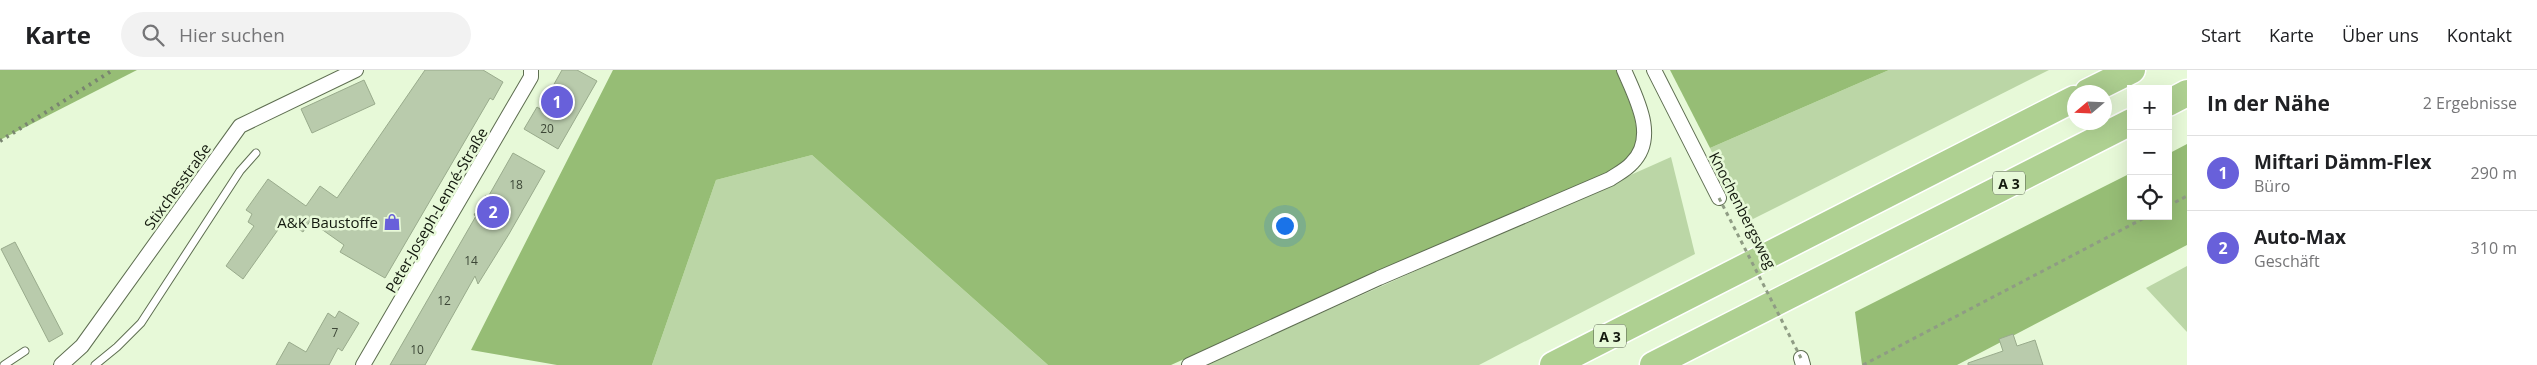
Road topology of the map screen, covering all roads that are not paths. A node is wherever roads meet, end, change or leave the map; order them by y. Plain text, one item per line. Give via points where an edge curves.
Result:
1 (356, 70) edge
2 (531, 70) edge
3 (1624, 70) edge
4 (1654, 70) edge
5 (2132, 70) edge
6 (2102, 85) edge
7 (2187, 93) edge
8 (2172, 100) edge
9 (2067, 103) edge
10 (2127, 124) edge
11 (256, 154) dead end
12 (1719, 198) road end
13 (25, 351) dead end
14 (4, 365) edge
15 (61, 365) edge
16 (95, 365) edge
17 (363, 365) edge
18 (1189, 365) edge
19 (1553, 365) edge
20 (1653, 365) edge

1 - 15 street, Stixchesstraße via 240,126 82,346
2 - 17 street, Peter-Joseph-Lenné-Straße via 532,77
3 - 18 street via 1642,115 1646,137 1633,163 1610,179 1379,278
4 - 12 street, Knochenbergsweg
5 - 6 highway
7 - 8 highway
9 - 19 highway, A 3
10 - 20 highway, A 3
11 - 16 lane via 240,171 140,323
13 - 14 lane

